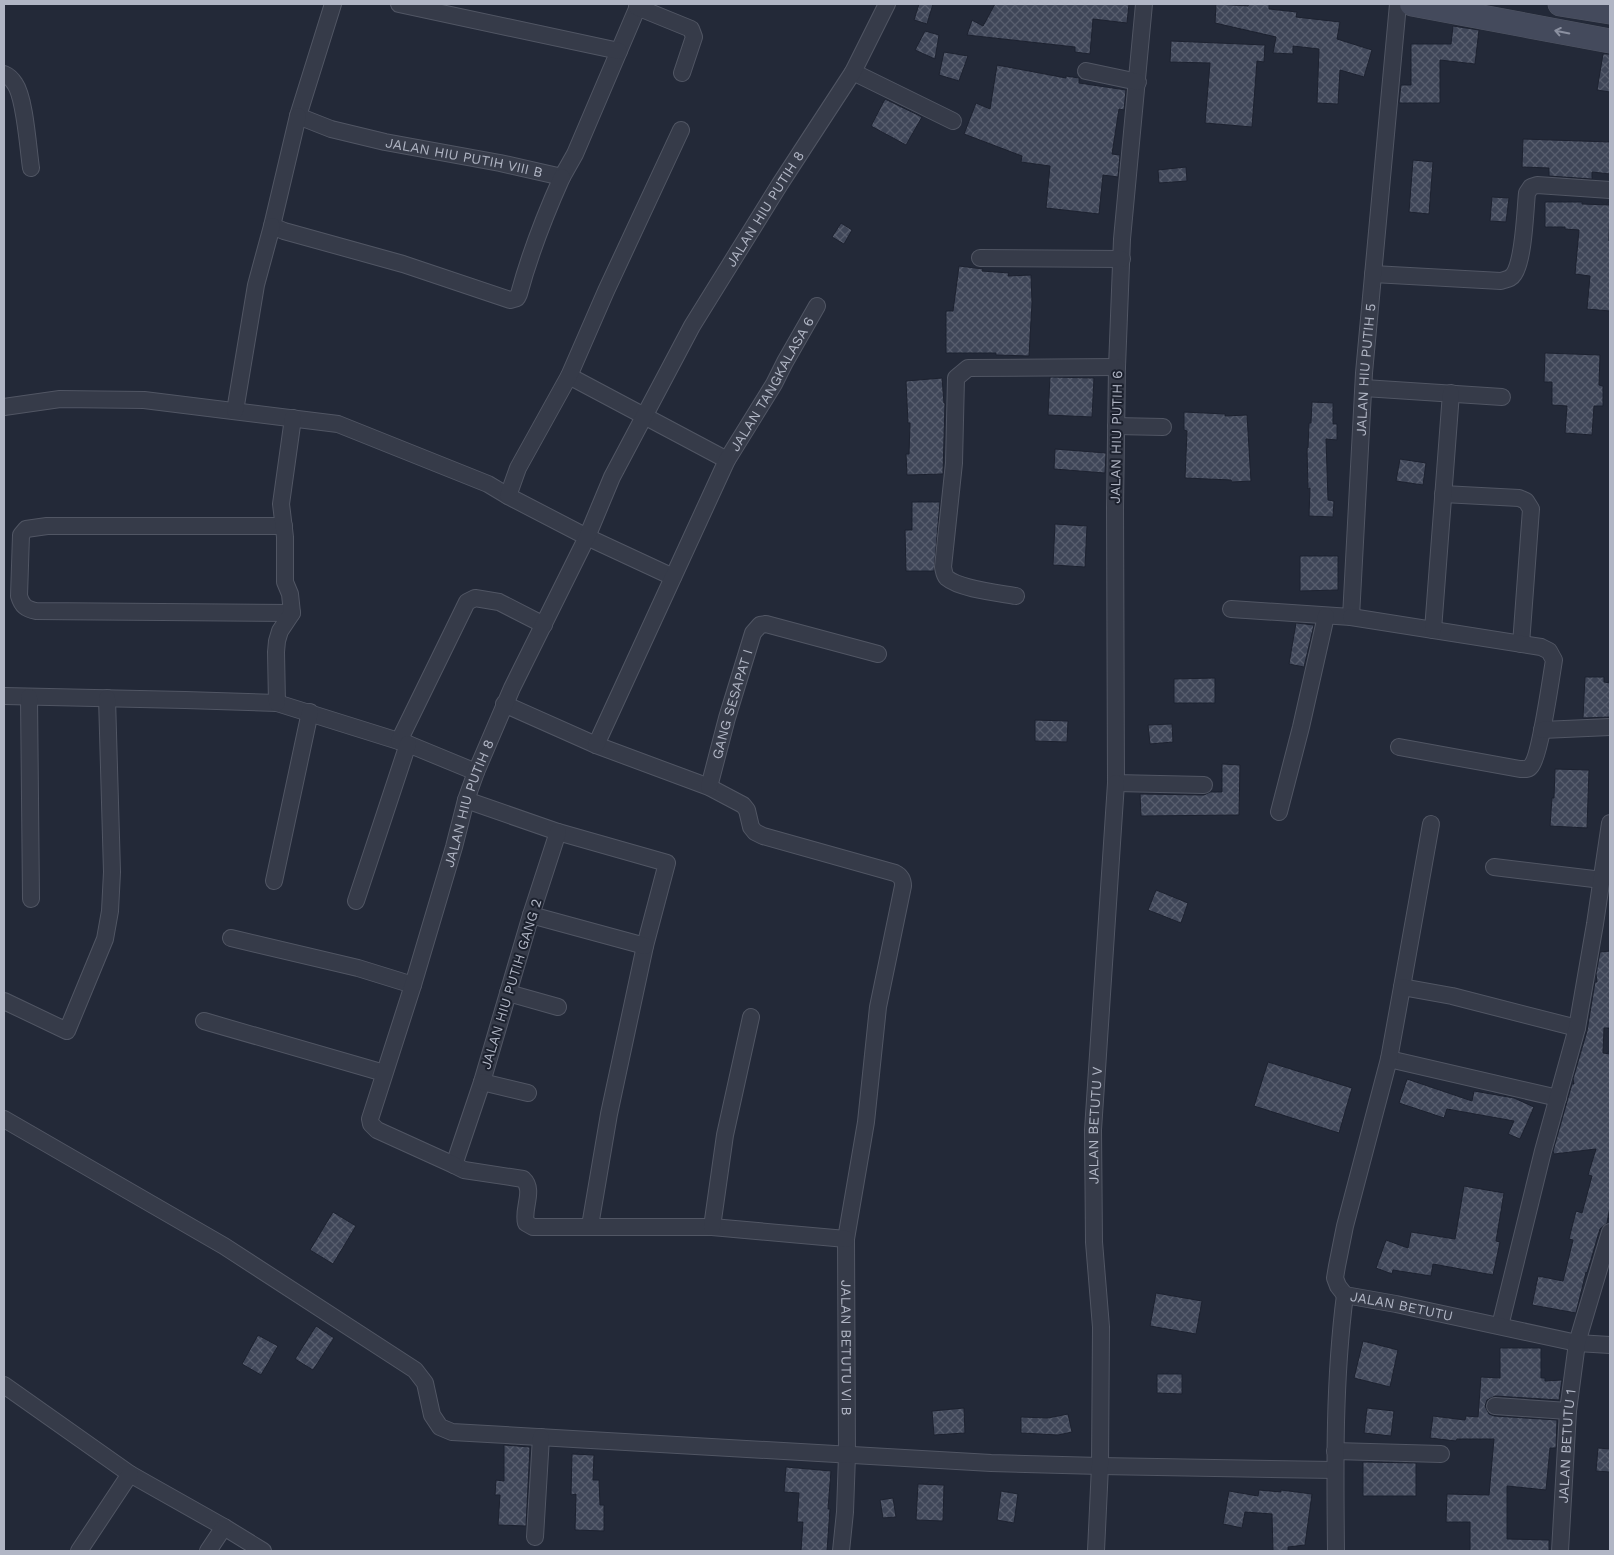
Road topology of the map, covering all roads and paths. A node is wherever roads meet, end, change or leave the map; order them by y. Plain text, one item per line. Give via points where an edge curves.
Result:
1 (333, 4) edge
2 (399, 4) edge
3 (887, 4) edge
4 (1144, 4) edge
5 (1398, 4) edge
6 (1412, 4) edge
7 (1560, 4) edge
8 (638, 6) edge
9 (1610, 12) edge
10 (1610, 40) edge
11 (619, 51) junction
12 (1086, 71) dead end
13 (853, 72) junction
14 (682, 73) dead end
15 (4, 74) edge
16 (1138, 82) junction
17 (298, 116) junction
18 (953, 121) dead end
19 (680, 130) dead end
20 (31, 168) dead end
21 (562, 177) junction
22 (1610, 190) edge
23 (272, 226) junction
24 (980, 258) dead end
25 (1122, 259) junction
26 (1373, 274) junction
27 (817, 306) dead end
28 (1117, 368) junction
29 (569, 376) junction
30 (1364, 388) junction
31 (1451, 393) junction
32 (1502, 397) dead end
33 (4, 407) edge
34 (235, 410) junction
35 (644, 415) junction
36 (293, 418) junction
37 (1116, 426) junction
38 (1163, 427) dead end
39 (727, 460) junction
40 (1443, 494) junction
41 (508, 496) junction
42 (284, 526) junction
43 (587, 537) junction
44 (673, 577) junction
45 (1016, 596) dead end
46 (1232, 609) dead end
47 (292, 613) junction
48 (1326, 616) junction
49 (1351, 617) junction
50 (544, 625) junction
51 (1433, 630) junction
52 (1522, 644) junction
53 (878, 654) dead end
54 (4, 696) edge
55 (30, 697) junction
56 (107, 698) junction
57 (277, 703) junction
58 (504, 704) junction
59 (310, 712) junction
60 (1610, 728) edge
61 (1542, 730) junction
62 (404, 742) junction
63 (596, 745) junction
64 (1399, 747) dead end
65 (476, 772) junction
66 (1116, 783) junction
67 (1204, 784) dead end
68 (709, 787) junction
69 (466, 800) junction
70 (1279, 812) dead end
71 (1610, 822) edge
72 (1431, 824) dead end
73 (558, 832) junction
74 (1494, 867) dead end
75 (1602, 880) junction
76 (274, 881) dead end
77 (31, 899) dead end
78 (356, 901) dead end
79 (530, 915) junction
80 (231, 938) dead end
81 (645, 946) junction
82 (413, 985) junction
83 (1402, 987) junction
84 (508, 992) junction
85 (4, 1001) edge
86 (558, 1007) dead end
87 (751, 1017) dead end
88 (204, 1021) dead end
89 (1577, 1028) junction
90 (1389, 1059) junction
91 (384, 1073) junction
92 (482, 1082) junction
93 (528, 1093) dead end
94 (1558, 1098) junction
95 (4, 1119) edge
96 (454, 1165) junction
97 (590, 1226) junction
98 (712, 1227) junction
99 (1610, 1232) edge
100 (846, 1239) junction
101 (1345, 1295) junction
102 (1500, 1326) junction
103 (1577, 1343) junction
104 (1610, 1345) edge
105 (4, 1385) edge
106 (1495, 1406) dead end
107 (1568, 1411) junction
108 (541, 1436) junction
109 (1336, 1451) junction
110 (1441, 1454) dead end
111 (847, 1455) junction
112 (1100, 1466) junction
113 (1335, 1470) junction
114 (130, 1474) junction
115 (224, 1527) junction
116 (535, 1537) dead end
117 (79, 1551) edge
118 (208, 1551) edge
119 (263, 1551) edge
120 (841, 1551) edge
121 (1096, 1551) edge
122 (1336, 1551) edge
123 (1560, 1551) edge

1 - 17 street
2 - 11 street
3 - 13 street, JALAN HIU PUTIH 8
4 - 16 street, JALAN HIU PUTIH 6
5 - 26 street, JALAN HIU PUTIH 5
10 -> 6 street
7 - 9 street
8 - 11 street, JALAN HIU PUTIH VIII B
8 - 14 street via 691,30 694,38
11 - 21 street, JALAN HIU PUTIH VIII B
12 - 16 street
13 - 18 street
13 - 35 street, JALAN HIU PUTIH 8 via 692,326
15 - 20 street via 11,78 21,97
16 - 25 street, JALAN HIU PUTIH 6
17 - 21 street, JALAN HIU PUTIH VIII B via 331,129 385,142
17 - 23 street
19 - 29 street
21 - 23 street via 544,216 519,294 510,300 403,264
22 - 26 street via 1531,187 1527,193 1520,260 1510,279
23 - 34 street via 256,285
24 - 25 street
25 - 28 street, JALAN HIU PUTIH 6
26 - 30 street, JALAN HIU PUTIH 5
27 - 39 street, JALAN TANGKALASA 6
28 - 37 street, JALAN HIU PUTIH 6
28 - 45 street via 968,368 956,378 954,463 944,574 966,587
29 - 35 street
29 - 41 street via 518,468
30 - 31 street
30 - 49 street, JALAN HIU PUTIH 5
31 - 32 street
31 - 40 street
33 - 34 street via 60,399 144,400
34 - 36 street
35 - 39 street
35 - 43 street, JALAN HIU PUTIH 8 via 612,477
36 - 41 street via 338,424 488,484
36 - 42 street via 281,504
37 - 38 street
37 - 66 street, JALAN HIU PUTIH 6
39 - 44 street, JALAN TANGKALASA 6
40 - 51 street
40 - 52 street via 1519,498 1531,508
41 - 43 street
42 - 47 street via 285,582
42 - 47 street via 47,526 26,529 21,535 19,596 28,610 36,611
43 - 44 street
43 - 50 street, JALAN HIU PUTIH 8
44 - 63 street, JALAN TANGKALASA 6
46 - 48 street
47 - 57 street via 277,641
48 - 49 street
48 - 70 street
49 - 51 street
50 - 58 street, JALAN HIU PUTIH 8
50 - 62 street via 499,602 475,598 467,602
51 - 52 street
52 - 61 street via 1541,647 1549,651 1554,660
53 - 68 street, GANG SESAPAT I via 760,625 753,633
54 - 55 street
55 - 56 street
55 - 77 street
56 - 57 street
56 - 85 street via 112,872 105,938 67,1031
57 - 59 street
58 - 63 street
58 - 65 street, JALAN HIU PUTIH 8
59 - 62 street
59 - 76 street
60 - 61 street
61 - 64 street via 1533,765 1528,769
62 - 65 street
62 - 78 street
63 - 68 street
65 - 69 street, JALAN HIU PUTIH 8
66 - 67 street
66 - 112 street, JALAN BETUTU V via 1093,1130 1094,1242 1101,1327
68 - 100 street, JALAN BETUTU VI B via 743,805 751,828 763,836 895,873 903,880 878,1007 866,1122
69 - 73 street
69 - 82 street, JALAN HIU PUTIH 8
71 - 75 street
72 - 83 street
73 - 79 street, JALAN HIU PUTIH GANG 2
73 - 81 street via 667,863
74 - 75 street
75 - 89 street
79 - 81 street
79 - 84 street, JALAN HIU PUTIH GANG 2
80 - 82 street via 358,968
81 - 97 street via 609,1114
82 - 91 street, JALAN HIU PUTIH 8
83 - 89 street via 1452,996
83 - 90 street
84 - 86 street
84 - 92 street, JALAN HIU PUTIH GANG 2
87 - 98 street via 725,1135
88 - 91 street
89 - 94 street
90 - 94 street
90 - 101 street via 1337,1266 1335,1278
91 - 96 street, JALAN HIU PUTIH 8 via 371,1124
92 - 93 street
92 - 96 street, JALAN HIU PUTIH GANG 2
94 - 102 street
95 - 108 street via 224,1246 415,1370 425,1382 432,1415 440,1427 452,1432
96 - 97 street via 464,1170 527,1182 524,1216 526,1223 533,1227
97 - 98 street
98 - 100 street
99 - 103 street, JALAN BETUTU 1
100 - 111 street, JALAN BETUTU VI B
101 - 102 street, JALAN BETUTU
101 - 109 street, JALAN BETUTU via 1340,1330
102 - 103 street, JALAN BETUTU
103 - 104 street, JALAN BETUTU
103 - 107 street, JALAN BETUTU 1
105 - 114 street
106 - 107 street
107 - 123 street, JALAN BETUTU 1
108 - 111 street
108 - 116 street
109 - 110 street
109 - 113 street, JALAN BETUTU
111 - 112 street
111 - 120 street, JALAN BETUTU VI B
112 - 113 street
112 - 121 street, JALAN BETUTU V
113 - 122 street, JALAN BETUTU
114 - 115 street
114 - 117 street
115 - 118 street
115 - 119 street

